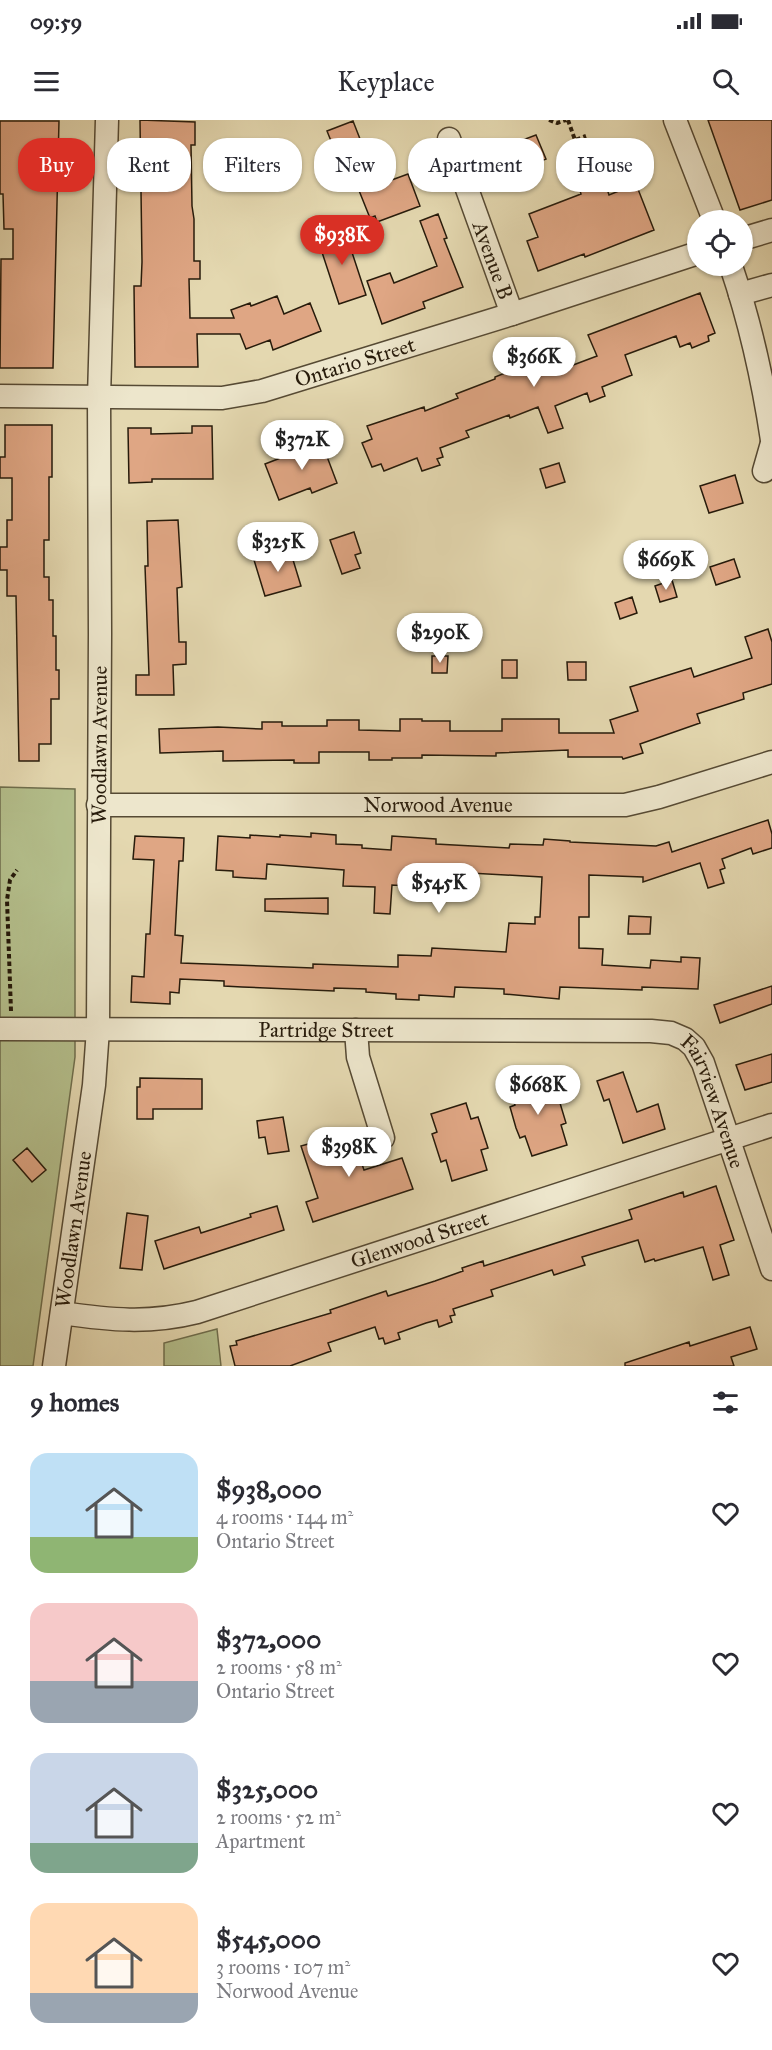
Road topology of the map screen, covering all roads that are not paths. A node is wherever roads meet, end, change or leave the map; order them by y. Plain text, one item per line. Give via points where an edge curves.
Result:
1 (107, 120) edge
2 (675, 120) edge
3 (468, 192) edge
4 (710, 210) edge
5 (772, 230) edge
6 (753, 236) edge
7 (687, 257) edge
8 (734, 276) edge
9 (772, 285) edge
10 (740, 294) junction
11 (512, 314) junction
12 (0, 396) edge
13 (99, 397) junction
14 (772, 441) edge
15 (764, 471) dead end
16 (772, 762) edge
17 (98, 806) junction
18 (6, 1029) edge
19 (98, 1029) junction
20 (356, 1030) junction
21 (651, 1031) joint
22 (772, 1125) edge
23 (383, 1138) dead end
24 (729, 1139) junction
25 (772, 1269) edge
26 (62, 1313) junction
27 (54, 1366) edge

1 - 13 street, Woodlawn Avenue
2 - 4 street
3 - 11 street, Avenue B
5 - 6 street
7 - 11 street, Ontario Street
8 - 10 street
9 - 10 street
10 - 14 street via 765,393
11 - 13 street, Ontario Street via 262,391 222,398
12 - 13 street, Ontario Street
13 - 17 street, Woodlawn Avenue
14 - 15 street
16 - 17 street, Norwood Avenue via 625,805
17 - 19 street, Woodlawn Avenue
18 - 19 street, Partridge Street
19 - 20 street, Partridge Street
19 - 26 street, Woodlawn Avenue via 94,1085
20 - 21 street, Partridge Street
20 - 23 street via 358,1057
21 - 24 street, Fairview Avenue via 676,1035 697,1051
22 - 24 street, Glenwood Street
24 - 25 street, Fairview Avenue
24 - 26 street, Glenwood Street via 197,1312 136,1321
26 - 27 street, Woodlawn Avenue

